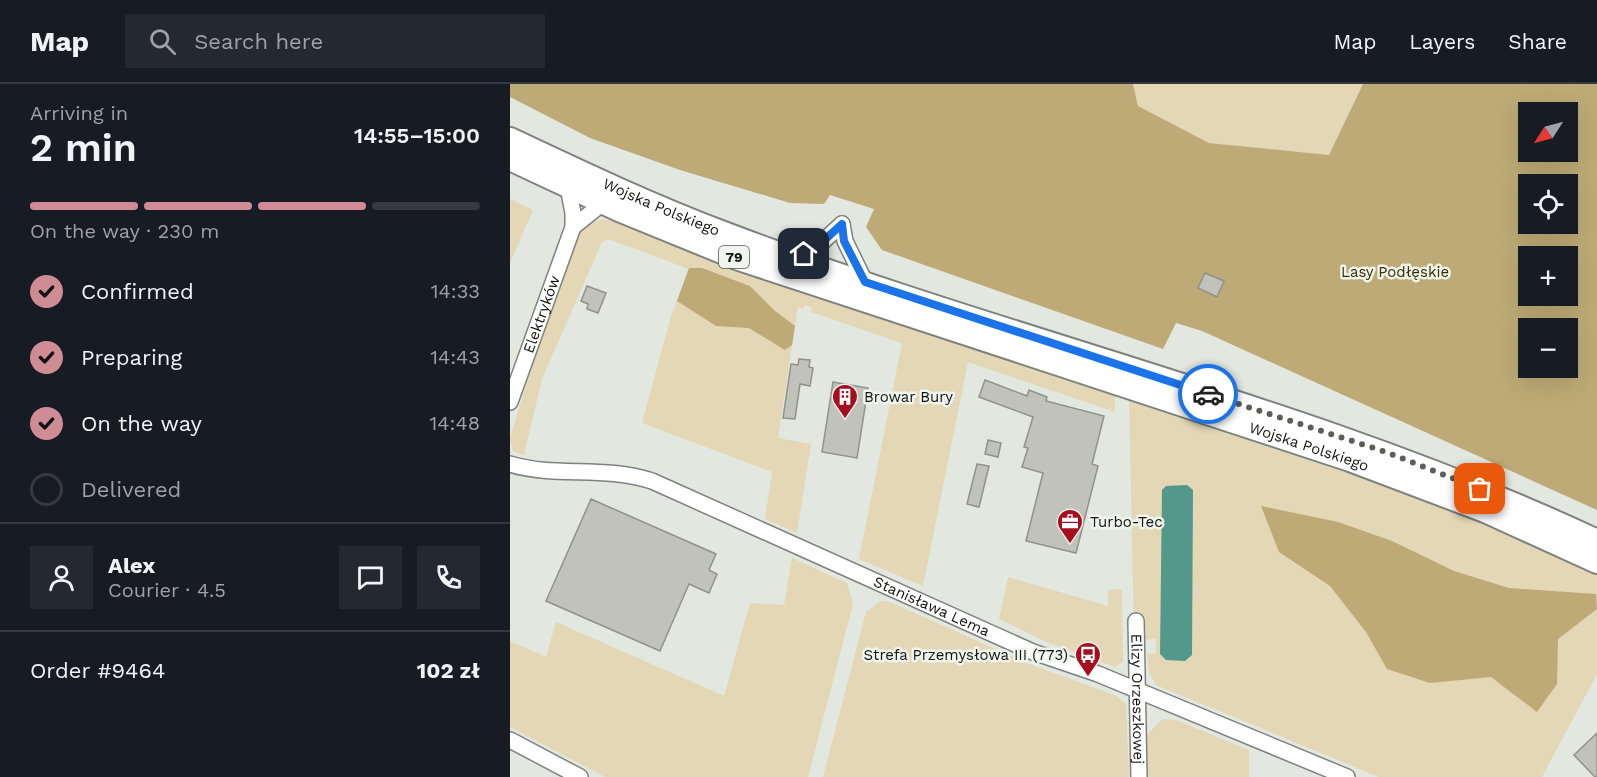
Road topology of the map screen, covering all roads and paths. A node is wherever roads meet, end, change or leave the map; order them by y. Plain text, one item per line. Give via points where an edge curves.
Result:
1 (510, 139) edge
2 (510, 159) edge
3 (568, 187) junction
4 (603, 203) junction
5 (573, 227) junction
6 (797, 260) junction
7 (865, 282) junction
8 (510, 402) edge
9 (510, 464) edge
10 (1597, 541) edge
11 (1597, 562) edge
12 (1136, 621) dead end
13 (1140, 691) junction
14 (510, 740) edge
15 (580, 777) edge
16 (1139, 777) edge
17 (1347, 777) edge

1 - 6 main road, Wojska Polskiego / 79 via 669,211
2 - 3 main road, Wojska Polskiego / 79
3 - 4 main road, Wojska Polskiego / 79
3 - 5 street, Elektryków
4 - 5 street
4 - 11 main road, Wojska Polskiego / 79 via 777,272 1434,490
5 - 8 street, Elektryków
6 - 7 main road, Wojska Polskiego / 79
6 - 7 street via 842,224 844,241
7 - 10 main road, Wojska Polskiego / 79 via 1386,452
9 - 13 street, Stanisława Lema via 535,470 613,472 652,481 1033,652
12 - 13 street, Elizy Orzeszkowej
13 - 16 street, Elizy Orzeszkowej
13 - 17 street, Stanisława Lema
14 - 15 street

